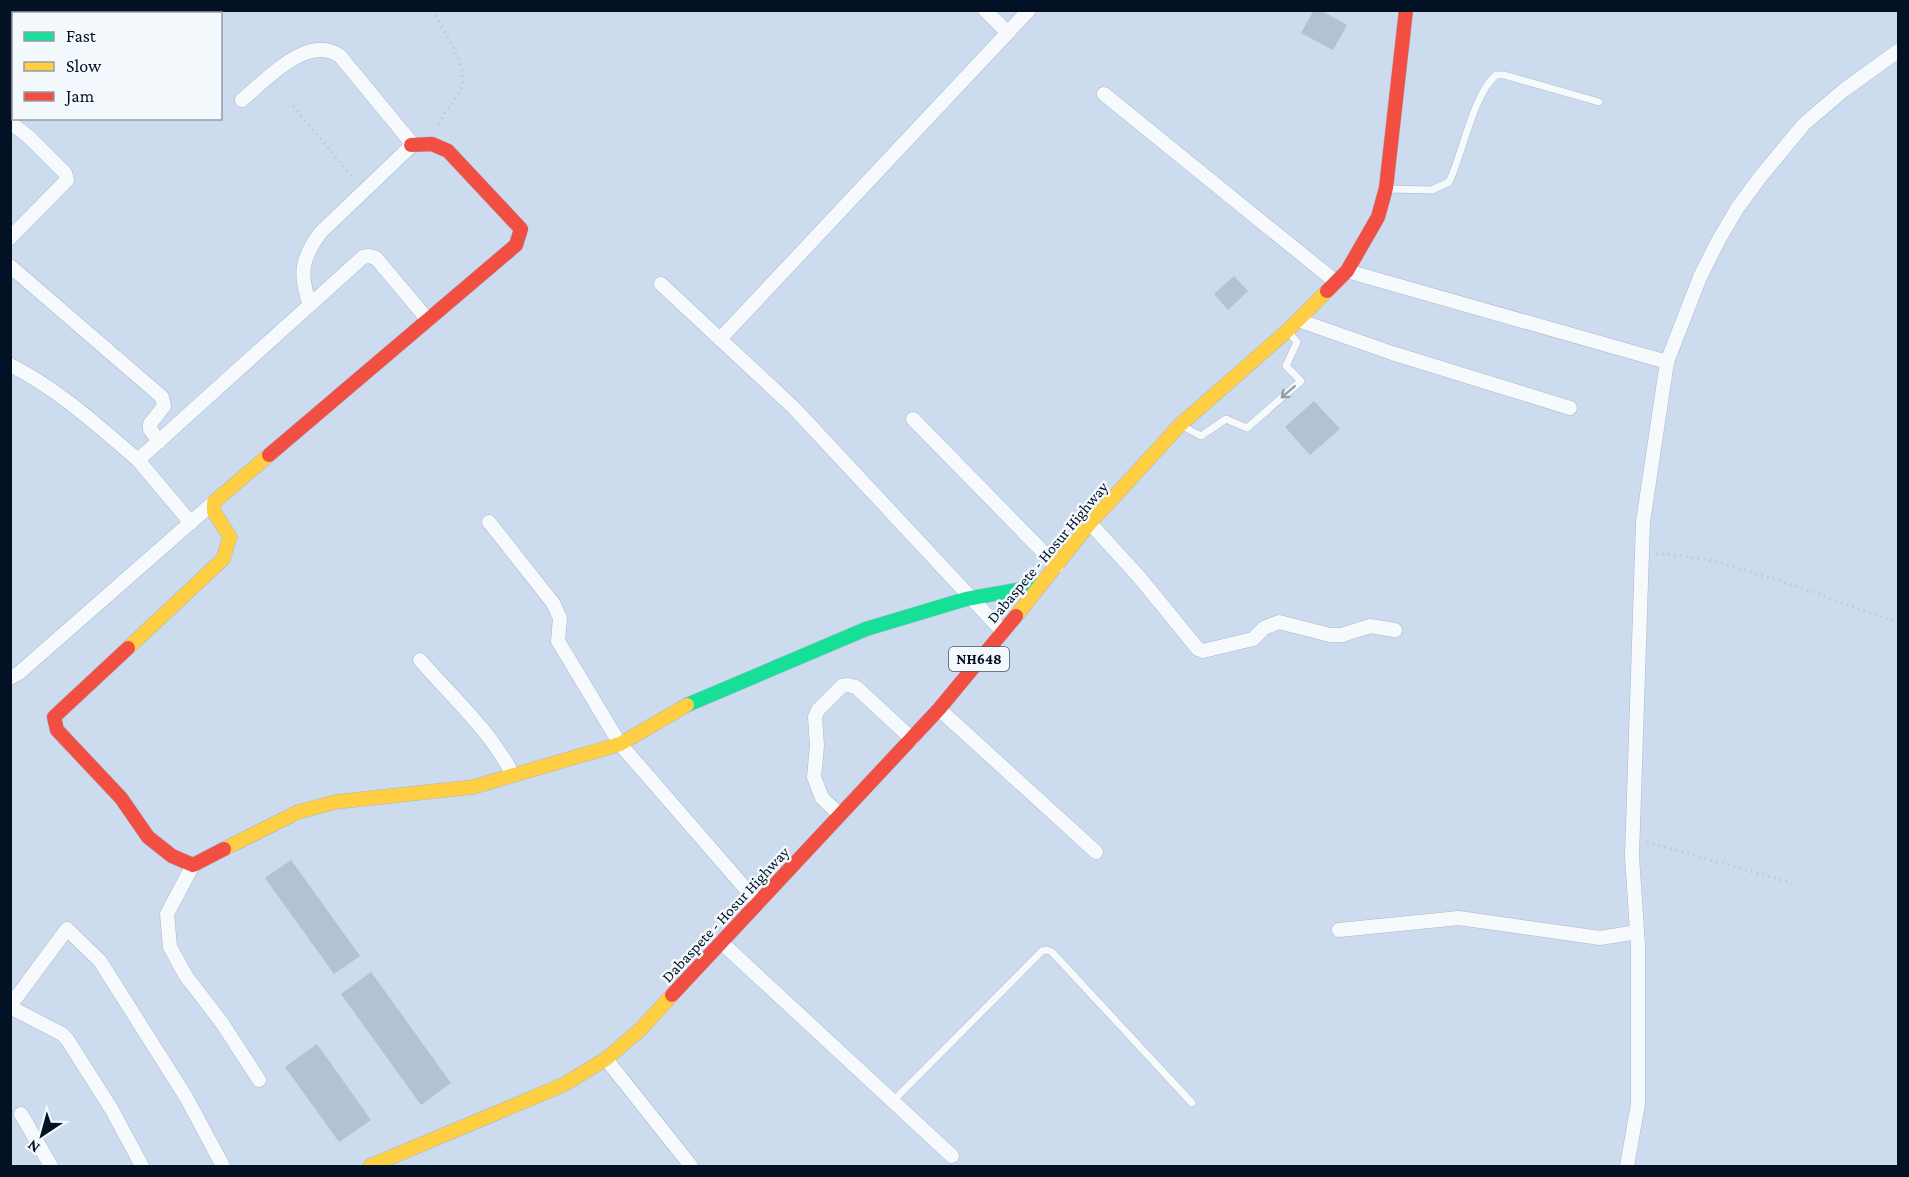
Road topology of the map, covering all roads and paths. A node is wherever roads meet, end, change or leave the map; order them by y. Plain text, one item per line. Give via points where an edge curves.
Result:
1 (433, 10) edge
2 (985, 10) edge
3 (1029, 10) edge
4 (1406, 10) edge
5 (1008, 33) junction
6 (1899, 51) edge
7 (1104, 94) dead end
8 (242, 100) dead end
9 (1599, 102) dead end
10 (293, 106) dead end
11 (10, 122) edge
12 (432, 144) junction
13 (411, 145) junction
14 (1386, 188) junction
15 (364, 191) junction
16 (10, 238) edge
17 (10, 266) edge
18 (1347, 271) junction
19 (1336, 282) junction
20 (661, 284) dead end
21 (310, 305) junction
22 (428, 320) junction
23 (1298, 320) junction
24 (1287, 331) junction
25 (720, 339) junction
26 (1667, 362) junction
27 (10, 365) edge
28 (1570, 408) dead end
29 (913, 419) dead end
30 (1180, 425) junction
31 (159, 442) junction
32 (138, 460) junction
33 (214, 502) junction
34 (489, 522) dead end
35 (191, 523) junction
36 (1090, 523) junction
37 (1642, 553) junction
38 (1057, 566) junction
39 (1039, 586) junction
40 (1899, 623) edge
41 (1395, 630) dead end
42 (1002, 631) junction
43 (420, 660) dead end
44 (10, 678) edge
45 (939, 709) junction
46 (912, 739) junction
47 (620, 744) junction
48 (513, 775) junction
49 (839, 814) junction
50 (1633, 838) junction
51 (1096, 852) dead end
52 (193, 865) junction
53 (1792, 883) dead end
54 (758, 903) junction
55 (1339, 930) dead end
56 (1637, 932) junction
57 (721, 942) junction
58 (10, 1006) edge
59 (606, 1059) junction
60 (259, 1080) dead end
61 (893, 1101) junction
62 (1192, 1103) dead end
63 (21, 1114) dead end
64 (952, 1156) dead end
65 (51, 1167) edge
66 (142, 1167) edge
67 (223, 1167) edge
68 (370, 1167) edge
69 (692, 1167) edge
70 (1627, 1167) edge

1 - 12 path via 462,66 463,78
2 - 5 street
3 - 5 street
4 - 14 main road, Dabaspete - Hosur Highway / NH648
5 - 25 street
6 - 26 street via 1804,124 1761,176 1718,241
7 - 19 street
8 - 13 street via 297,55 331,50 340,56
9 - 14 lane via 1496,75 1476,109 1449,182 1432,190
10 - 15 path
11 - 16 street via 65,173 67,180
12 - 13 main road
12 - 22 main road via 448,151 520,229 520,237 516,245
13 - 15 street
14 - 18 main road, Dabaspete - Hosur Highway / NH648 via 1378,217
15 - 21 street via 321,232 304,261 302,285
17 - 31 street via 162,398 164,406 150,424
18 - 19 main road, Dabaspete - Hosur Highway / NH648
18 - 26 street
19 - 23 main road, Dabaspete - Hosur Highway / NH648
20 - 25 street
21 - 22 street via 363,257 369,256 376,258
21 - 31 street
22 - 33 main road
23 - 24 main road, Dabaspete - Hosur Highway / NH648
23 - 28 street
24 - 30 main road, Dabaspete - Hosur Highway / NH648
24 -> 30 lane via 1297,342 1286,366 1301,381 1247,428 1226,419 1201,436
25 - 42 street via 794,408
26 - 37 street via 1643,522
27 - 32 street via 38,379
29 - 38 street
30 - 36 main road, Dabaspete - Hosur Highway / NH648
31 - 32 street
32 - 35 street
33 - 35 street
33 - 52 main road via 214,512 230,537 223,559 54,717 57,730 121,798 148,837 172,856
34 - 47 street via 554,603 560,618 558,641
35 - 44 street
36 - 38 main road, Dabaspete - Hosur Highway / NH648
36 - 41 street via 1203,651 1253,639 1264,628 1279,622 1330,635 1370,626
37 - 40 path via 1725,564
37 - 50 street
38 - 39 main road, Dabaspete - Hosur Highway / NH648
39 - 42 main road, Dabaspete - Hosur Highway / NH648
39 - 47 main road via 966,599 866,629 681,708
42 - 45 main road, Dabaspete - Hosur Highway / NH648
43 - 48 street via 481,725
45 - 46 main road, Dabaspete - Hosur Highway / NH648
45 - 51 street
46 - 49 main road, Dabaspete - Hosur Highway / NH648
46 - 49 street via 856,687 842,686 818,710 813,777 822,798
47 - 48 main road
47 - 54 street
48 - 52 main road via 474,787 335,802 298,812
49 - 54 main road, Dabaspete - Hosur Highway / NH648
50 - 53 path
50 - 56 street
52 - 60 street via 167,914 170,946 186,976
54 - 57 main road, Dabaspete - Hosur Highway / NH648
55 - 56 street via 1459,918 1600,938
56 - 70 street via 1638,1104
57 - 59 main road, Dabaspete - Hosur Highway / NH648 via 641,1029
57 - 61 street
58 - 66 street via 67,1039
58 - 67 street via 67,929 99,960 186,1097
59 - 68 main road, Dabaspete - Hosur Highway / NH648 via 563,1085
59 - 69 street
61 - 62 lane via 1047,950
61 - 64 street
63 - 65 street

